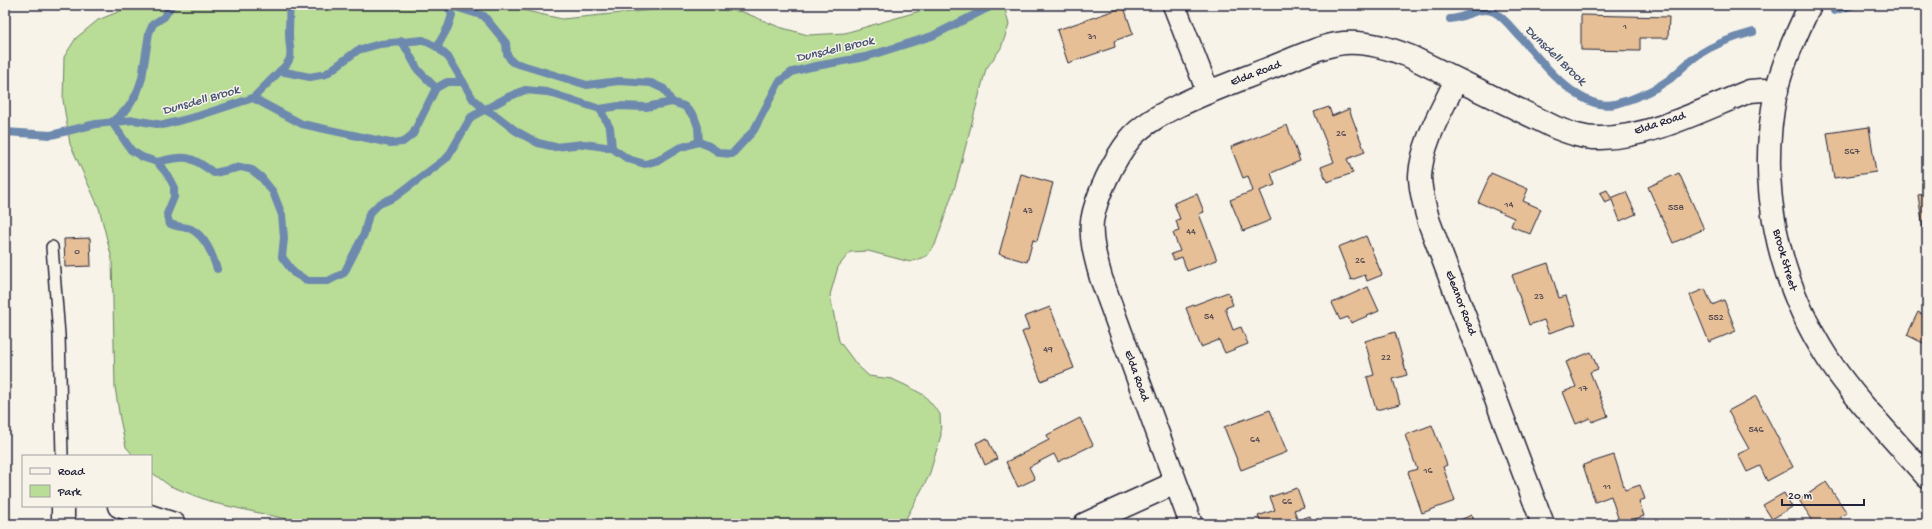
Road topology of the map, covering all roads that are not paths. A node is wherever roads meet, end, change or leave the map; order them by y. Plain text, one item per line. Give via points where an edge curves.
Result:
1 (1174, 5) edge
2 (1810, 5) edge
3 (1456, 80) junction
4 (1777, 91) junction
5 (1208, 92) junction
6 (52, 247) dead end
7 (62, 455) edge
8 (1927, 477) edge
9 (1175, 483) junction
10 (63, 507) edge
11 (122, 507) edge
12 (63, 524) edge
13 (174, 524) edge
14 (1085, 524) edge
15 (1191, 524) edge
16 (1543, 524) edge

1 - 5 street
2 - 4 street, Brook Street via 1785,63
3 - 4 street, Elda Road via 1554,127 1575,135 1600,138 1647,131 1750,91
3 - 5 street, Elda Road via 1390,48 1345,43 1324,47
3 - 16 street, Eleanor Road via 1431,132 1424,154 1420,177 1424,201 1429,222
4 - 8 street, Brook Street via 1770,153 1770,189 1774,225 1794,293 1828,359 1853,392
5 - 9 street, Elda Road via 1150,121 1130,138 1103,187 1092,222 1093,251 1100,278
6 - 7 lane via 59,334
9 - 14 street
9 - 15 street, Elda Road
10 - 12 street
11 - 13 street

